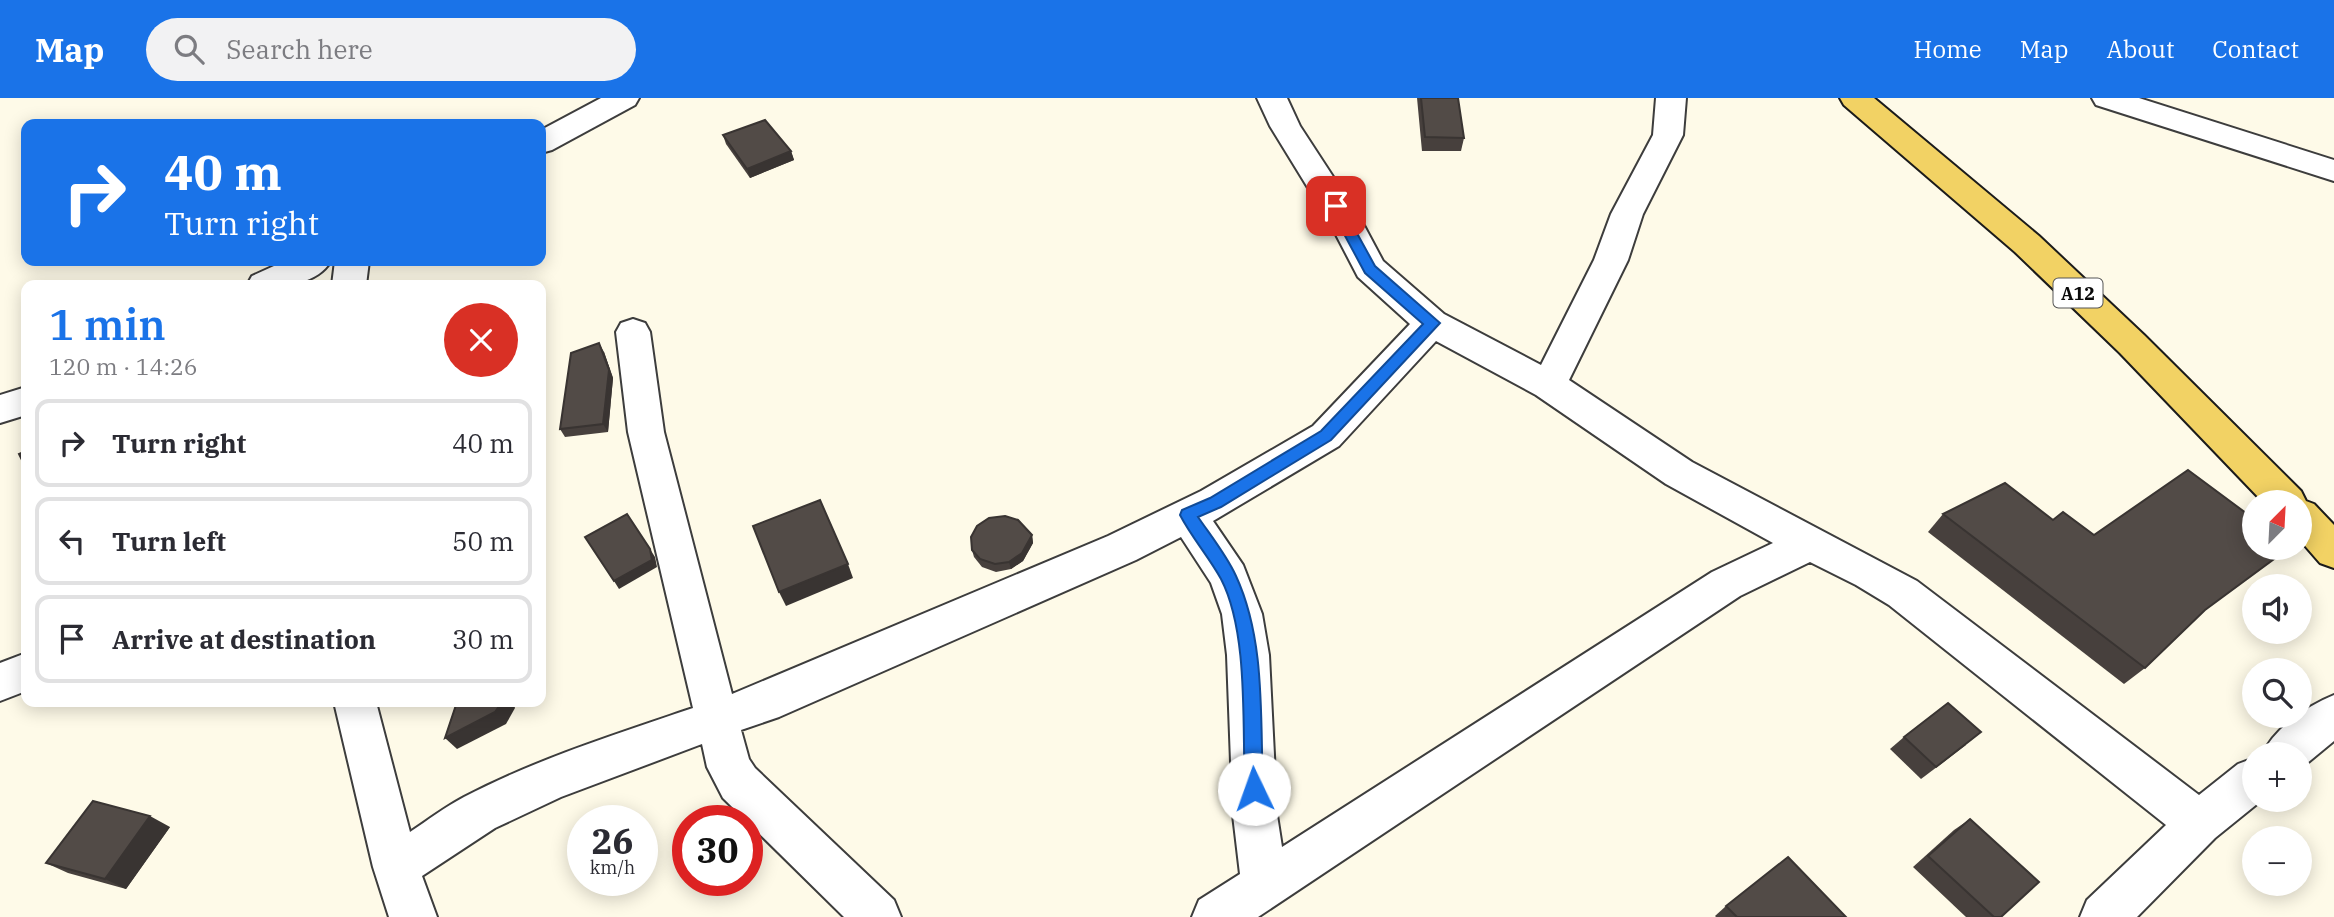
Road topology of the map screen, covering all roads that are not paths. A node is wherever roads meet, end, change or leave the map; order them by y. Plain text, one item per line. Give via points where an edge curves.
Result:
1 (625, 98) edge
2 (1272, 98) edge
3 (1671, 98) edge
4 (1856, 98) edge
5 (2107, 98) edge
6 (546, 140) edge
7 (2334, 172) edge
8 (304, 266) edge
9 (274, 280) edge
10 (1432, 323) junction
11 (633, 331) dead end
12 (1549, 385) junction
13 (21, 403) edge
14 (0, 409) edge
15 (2275, 490) edge
16 (1188, 515) junction
17 (2312, 528) edge
18 (1810, 544) junction
19 (2334, 551) edge
20 (21, 674) edge
21 (0, 682) edge
22 (356, 707) edge
23 (2334, 715) edge
24 (719, 721) junction
25 (2300, 742) edge
26 (2242, 789) edge
27 (2199, 823) junction
28 (396, 867) junction
29 (1264, 883) junction
30 (413, 917) edge
31 (877, 917) edge
32 (1216, 917) edge
33 (2104, 917) edge

1 - 6 street
2 - 10 street via 1370,270
3 - 12 street via 1668,135 1626,214 1611,260
4 - 15 main road, A12 via 2027,244
5 - 7 street
8 - 9 street
10 - 12 street
10 - 16 street via 1326,436
11 - 24 street via 646,432
12 - 18 street via 1679,473
13 - 14 street
16 - 24 street
16 - 29 street via 1229,577 1242,614
17 - 19 main road
18 - 27 street via 1903,593
18 - 29 street via 1726,584
20 - 21 street
22 - 28 street
23 - 25 street
24 - 28 street via 545,782 479,813
24 - 31 street via 729,766 739,783
26 - 27 street
27 - 33 street
28 - 30 street
29 - 32 street

